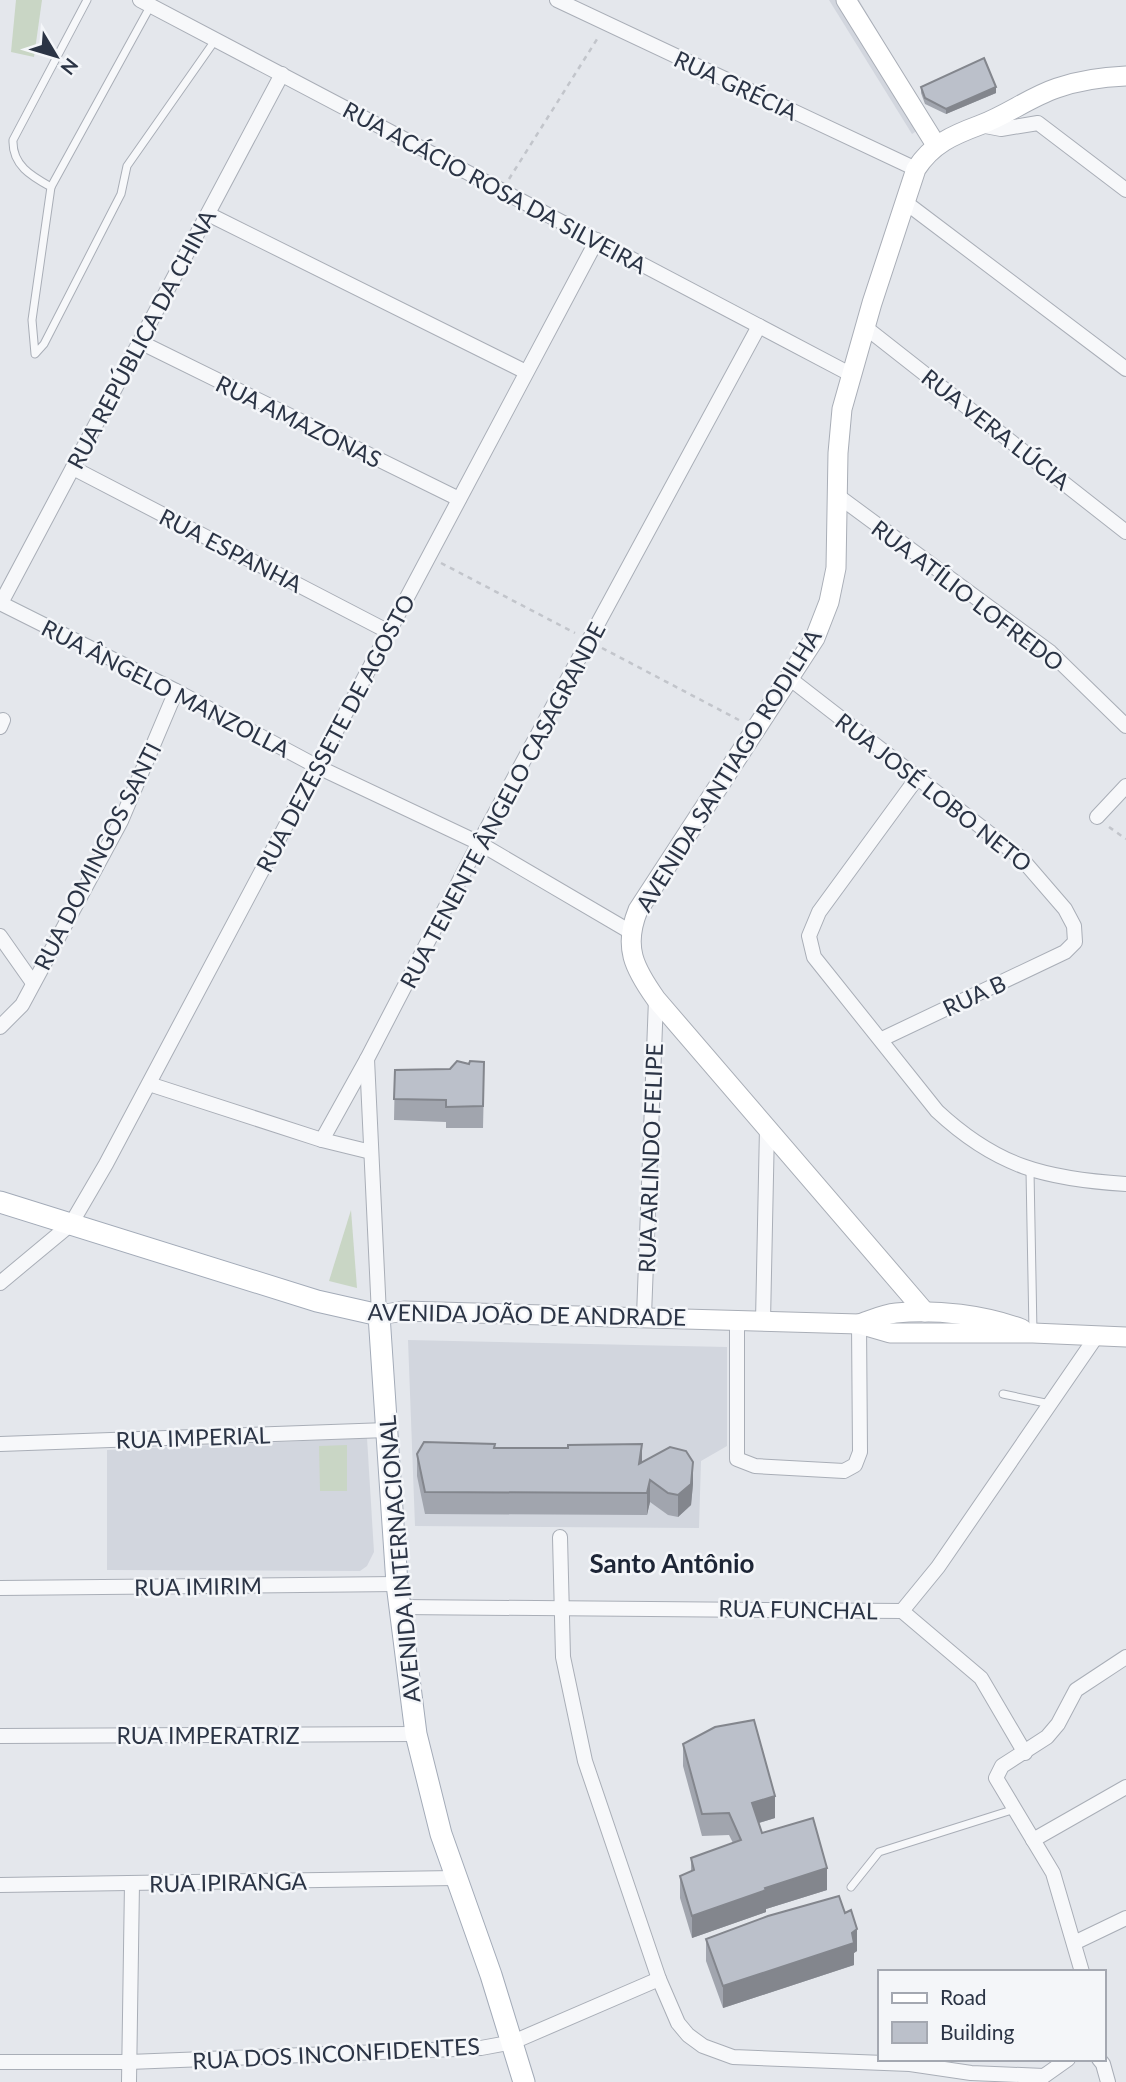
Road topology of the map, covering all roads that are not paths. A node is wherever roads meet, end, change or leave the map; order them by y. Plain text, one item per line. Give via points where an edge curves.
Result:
1 (87, 0) edge
2 (557, 0) edge
3 (591, 0) edge
4 (846, 0) edge
5 (148, 2) edge
6 (591, 18) junction
7 (216, 39) junction
8 (282, 74) junction
9 (1126, 76) edge
10 (980, 125) junction
11 (936, 145) junction
12 (916, 169) junction
13 (51, 187) junction
14 (1126, 190) edge
15 (905, 202) junction
16 (208, 214) junction
17 (597, 240) junction
18 (759, 326) junction
19 (865, 327) junction
20 (139, 342) junction
21 (1126, 369) edge
22 (526, 372) junction
23 (850, 374) junction
24 (73, 468) junction
25 (838, 496) junction
26 (459, 499) junction
27 (1126, 532) edge
28 (0, 603) edge
29 (389, 632) junction
30 (789, 678) junction
31 (176, 691) junction
32 (1126, 726) edge
33 (318, 767) junction
34 (917, 779) junction
35 (1126, 786) edge
36 (1097, 817) road end
37 (479, 843) junction
38 (629, 931) junction
39 (0, 936) edge
40 (1065, 952) joint
41 (33, 983) junction
42 (656, 999) junction
43 (0, 1027) edge
44 (882, 1039) junction
45 (367, 1059) junction
46 (149, 1084) junction
47 (767, 1128) junction
48 (322, 1140) junction
49 (371, 1152) junction
50 (1030, 1171) junction
51 (1126, 1185) edge
52 (0, 1190) edge
53 (8, 1205) edge
54 (71, 1224) junction
55 (0, 1283) edge
56 (901, 1284) junction
57 (925, 1312) junction
58 (894, 1313) junction
59 (379, 1315) junction
60 (644, 1316) junction
61 (737, 1320) junction
62 (763, 1321) junction
63 (866, 1326) junction
64 (1034, 1333) junction
65 (1096, 1337) junction
66 (1126, 1337) edge
67 (1003, 1394) dead end
68 (1050, 1404) junction
69 (387, 1430) junction
70 (0, 1444) edge
71 (560, 1537) dead end
72 (397, 1584) junction
73 (0, 1588) edge
74 (400, 1607) junction
75 (561, 1608) junction
76 (902, 1611) junction
77 (1126, 1657) edge
78 (416, 1734) junction
79 (0, 1736) edge
80 (1025, 1753) junction
81 (1126, 1787) edge
82 (1015, 1809) junction
83 (1033, 1840) junction
84 (455, 1878) junction
85 (132, 1884) junction
86 (0, 1885) edge
87 (850, 1887) dead end
88 (1126, 1918) edge
89 (1074, 1944) junction
90 (1081, 1970) edge
91 (659, 1979) junction
92 (513, 2042) junction
93 (1067, 2061) edge
94 (1101, 2061) edge
95 (0, 2062) edge
96 (129, 2062) junction
97 (1058, 2077) edge
98 (971, 2078) edge
99 (129, 2082) edge
100 (524, 2082) edge
101 (1108, 2082) edge

1 - 13 lane via 13,140 12,151 22,167
2 - 6 street, RUA GRÉCIA
3 - 6 street
4 - 11 main road
5 - 7 street, RUA ACÁCIO ROSA DA SILVEIRA
5 - 13 lane
6 - 12 street, RUA GRÉCIA
7 - 8 street, RUA ACÁCIO ROSA DA SILVEIRA
7 - 13 lane via 127,166 121,194 35,354 32,320
8 - 16 street, RUA REPÚBLICA DA CHINA
8 - 17 street, RUA ACÁCIO ROSA DA SILVEIRA
9 - 10 main road via 1056,88
10 - 11 main road
10 - 14 street via 1002,129 1038,123
11 - 12 main road, AVENIDA SANTIAGO RODILHA
12 - 15 main road, AVENIDA SANTIAGO RODILHA
15 - 19 main road, AVENIDA SANTIAGO RODILHA
15 - 21 street
16 - 20 street, RUA REPÚBLICA DA CHINA
16 - 22 street
17 - 18 street, RUA ACÁCIO ROSA DA SILVEIRA
17 - 22 street, RUA DEZESSETE DE AGOSTO
18 - 23 street, RUA ACÁCIO ROSA DA SILVEIRA
18 - 37 street, RUA TENENTE ÂNGELO CASAGRANDE
19 - 23 main road, AVENIDA SANTIAGO RODILHA
19 - 27 street, RUA VERA LÚCIA
20 - 24 street, RUA REPÚBLICA DA CHINA
20 - 26 street, RUA AMAZONAS
22 - 26 street, RUA DEZESSETE DE AGOSTO
23 - 25 main road, AVENIDA SANTIAGO RODILHA via 842,409
24 - 28 street, RUA REPÚBLICA DA CHINA
24 - 29 street, RUA ESPANHA
25 - 30 main road, AVENIDA SANTIAGO RODILHA via 836,568 829,602 815,638
25 - 32 street, RUA ATÍLIO LOFREDO via 1050,652
26 - 29 street, RUA DEZESSETE DE AGOSTO
28 - 31 street, RUA ÂNGELO MANZOLLA
29 - 33 street, RUA DEZESSETE DE AGOSTO
30 - 34 street, RUA JOSÉ LOBO NETO
30 - 38 main road, AVENIDA SANTIAGO RODILHA via 638,910
31 - 33 street, RUA ÂNGELO MANZOLLA
31 - 41 street, RUA DOMINGOS SANTI via 121,821
33 - 37 street, RUA ÂNGELO MANZOLLA
33 - 46 street, RUA DEZESSETE DE AGOSTO
34 - 40 street, RUA JOSÉ LOBO NETO via 1042,878 1074,926 1074,942
34 - 44 street via 819,912 809,936 814,957
35 - 36 street
37 - 38 street, RUA ÂNGELO MANZOLLA
37 - 45 street, RUA TENENTE ÂNGELO CASAGRANDE
38 - 42 main road, AVENIDA SANTIAGO RODILHA via 640,977
39 - 41 street
40 - 44 street, RUA B
41 - 43 street, RUA DOMINGOS SANTI via 22,1004
42 - 47 main road, AVENIDA SANTIAGO RODILHA
42 - 60 street, RUA ARLINDO FELIPE
44 - 50 street via 957,1130
45 - 48 street
45 - 49 street, RUA TENENTE ÂNGELO CASAGRANDE
46 - 48 street
46 - 54 street, RUA DEZESSETE DE AGOSTO
47 - 56 main road, AVENIDA SANTIAGO RODILHA
47 - 62 street
48 - 49 street
49 - 59 street, RUA TENENTE ÂNGELO CASAGRANDE
50 - 51 street
50 - 64 lane
52 - 53 street
53 - 54 main road, AVENIDA JOÃO DE ANDRADE
54 - 55 street
54 - 59 main road, AVENIDA JOÃO DE ANDRADE via 317,1301
56 - 57 main road, AVENIDA SANTIAGO RODILHA
56 - 58 main road via 902,1296
57 - 58 main road, AVENIDA JOÃO DE ANDRADE
57 - 64 main road, AVENIDA JOÃO DE ANDRADE via 994,1318
58 - 63 main road, AVENIDA JOÃO DE ANDRADE
59 - 60 main road, AVENIDA JOÃO DE ANDRADE via 404,1311
59 - 69 main road, AVENIDA INTERNACIONAL
60 - 61 main road, AVENIDA JOÃO DE ANDRADE
61 - 62 main road, AVENIDA JOÃO DE ANDRADE
61 - 63 street via 737,1459 755,1466 844,1471 855,1465 860,1452
62 - 63 main road, AVENIDA JOÃO DE ANDRADE
63 - 64 main road, AVENIDA JOÃO DE ANDRADE via 903,1334
64 - 65 main road, AVENIDA JOÃO DE ANDRADE
65 - 66 main road, AVENIDA JOÃO DE ANDRADE
65 - 68 street, RUA FUNCHAL
67 - 68 lane
68 - 76 street, RUA FUNCHAL via 938,1567
69 - 70 street, RUA IMPERIAL
69 - 72 main road, AVENIDA INTERNACIONAL
71 - 75 street
72 - 73 street, RUA IMIRIM
72 - 74 main road, AVENIDA INTERNACIONAL
74 - 75 street, RUA FUNCHAL
74 - 78 main road, AVENIDA INTERNACIONAL
75 - 76 street, RUA FUNCHAL
75 - 91 street via 569,1698 584,1761
76 - 80 street via 981,1678
77 - 80 street via 1076,1690 1058,1724
78 - 79 street, RUA IMPERATRIZ
78 - 84 main road, AVENIDA INTERNACIONAL
80 - 82 street via 1002,1766 996,1778
81 - 83 street
82 - 83 street
82 - 87 lane via 879,1853
83 - 89 street via 1053,1873
84 - 85 street, RUA IPIRANGA
84 - 92 main road, AVENIDA INTERNACIONAL
85 - 86 street, RUA IPIRANGA
85 - 96 street
88 - 89 street
89 - 90 street
91 - 92 street, RUA DOS INCONFIDENTES
91 - 98 street via 678,2023 717,2053 910,2064
92 - 96 street, RUA DOS INCONFIDENTES via 481,2048
92 - 100 main road, AVENIDA INTERNACIONAL
93 - 97 street
94 - 101 street
95 - 96 street, RUA DOS INCONFIDENTES
96 - 99 street
97 - 98 street

